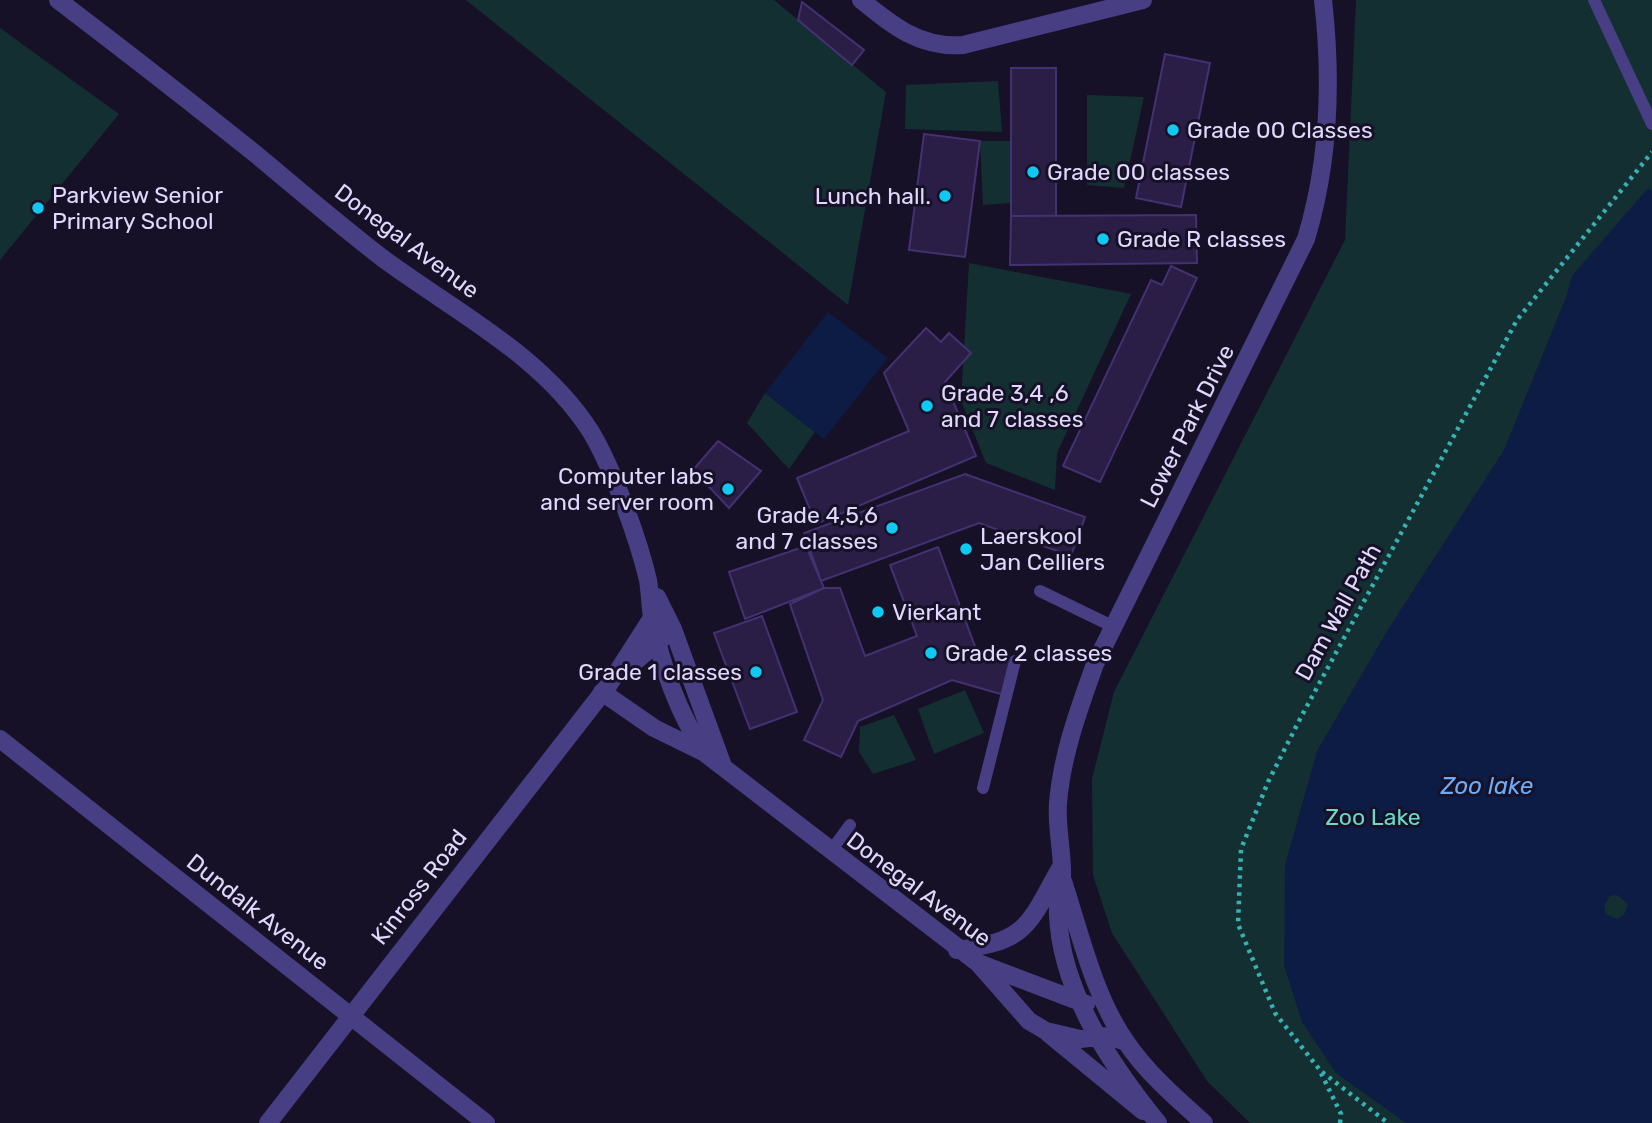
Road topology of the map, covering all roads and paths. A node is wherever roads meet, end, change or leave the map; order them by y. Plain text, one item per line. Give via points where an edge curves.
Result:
1 (58, 0) edge
2 (861, 0) edge
3 (1143, 0) edge
4 (1323, 0) edge
5 (1594, 0) edge
6 (1652, 124) edge
7 (1652, 152) edge
8 (1040, 591) dead end
9 (657, 611) junction
10 (1114, 626) junction
11 (673, 629) junction
12 (658, 643) junction
13 (1015, 661) dead end
14 (606, 688) junction
15 (0, 739) edge
16 (716, 759) junction
17 (983, 788) dead end
18 (850, 825) dead end
19 (831, 852) junction
20 (1061, 872) junction
21 (957, 950) junction
22 (978, 963) junction
23 (1079, 1001) junction
24 (1111, 1013) junction
25 (349, 1015) junction
26 (1046, 1031) junction
27 (1098, 1037) junction
28 (1126, 1042) junction
29 (1319, 1069) junction
30 (268, 1123) edge
31 (486, 1123) edge
32 (1157, 1123) edge
33 (1204, 1123) edge
34 (1340, 1123) edge
35 (1388, 1123) edge

1 - 9 street, Donegal Avenue via 162,78 384,259 546,378 577,412 598,445
2 - 3 street via 912,38 946,46
4 - 10 street, Lower Park Drive via 1325,147 1306,239
5 - 6 lane
7 - 29 path, Dam Wall Path via 1517,320 1301,717 1241,849 1238,924 1275,1013
8 - 10 lane
9 - 11 street, Donegal Avenue
9 - 12 street, Donegal Avenue
9 - 14 street, Kinross Road
10 - 20 street, Lower Park Drive via 1073,724 1062,772 1058,805
11 - 12 street, Kinross Road
11 - 16 street, Donegal Avenue
12 - 14 street, Kinross Road
12 - 16 street, Donegal Avenue via 687,723
13 - 17 lane
14 - 16 street, Donegal Avenue via 654,728
14 - 25 street, Kinross Road
15 - 25 street, Dundalk Avenue
16 - 19 street, Donegal Avenue
18 - 19 lane
19 - 21 street, Donegal Avenue
20 - 21 street via 1014,937 995,945
20 - 23 street, Lower Park Drive via 1060,933
20 - 24 street, Lower Park Drive
21 - 22 street, Donegal Avenue
22 - 23 street
22 - 26 street, Donegal Avenue via 1029,1021
23 - 24 street
23 - 27 street, Lower Park Drive
24 - 28 street, Lower Park Drive
25 - 30 street, Kinross Road
25 - 31 street, Dundalk Avenue
26 - 27 street, Donegal Avenue via 1080,1039
26 - 32 street
27 - 28 street, Donegal Avenue
27 - 32 street, Lower Park Drive
28 - 33 street, Lower Park Drive
29 - 34 path, Dam Wall Path via 1341,1114
29 - 35 path

